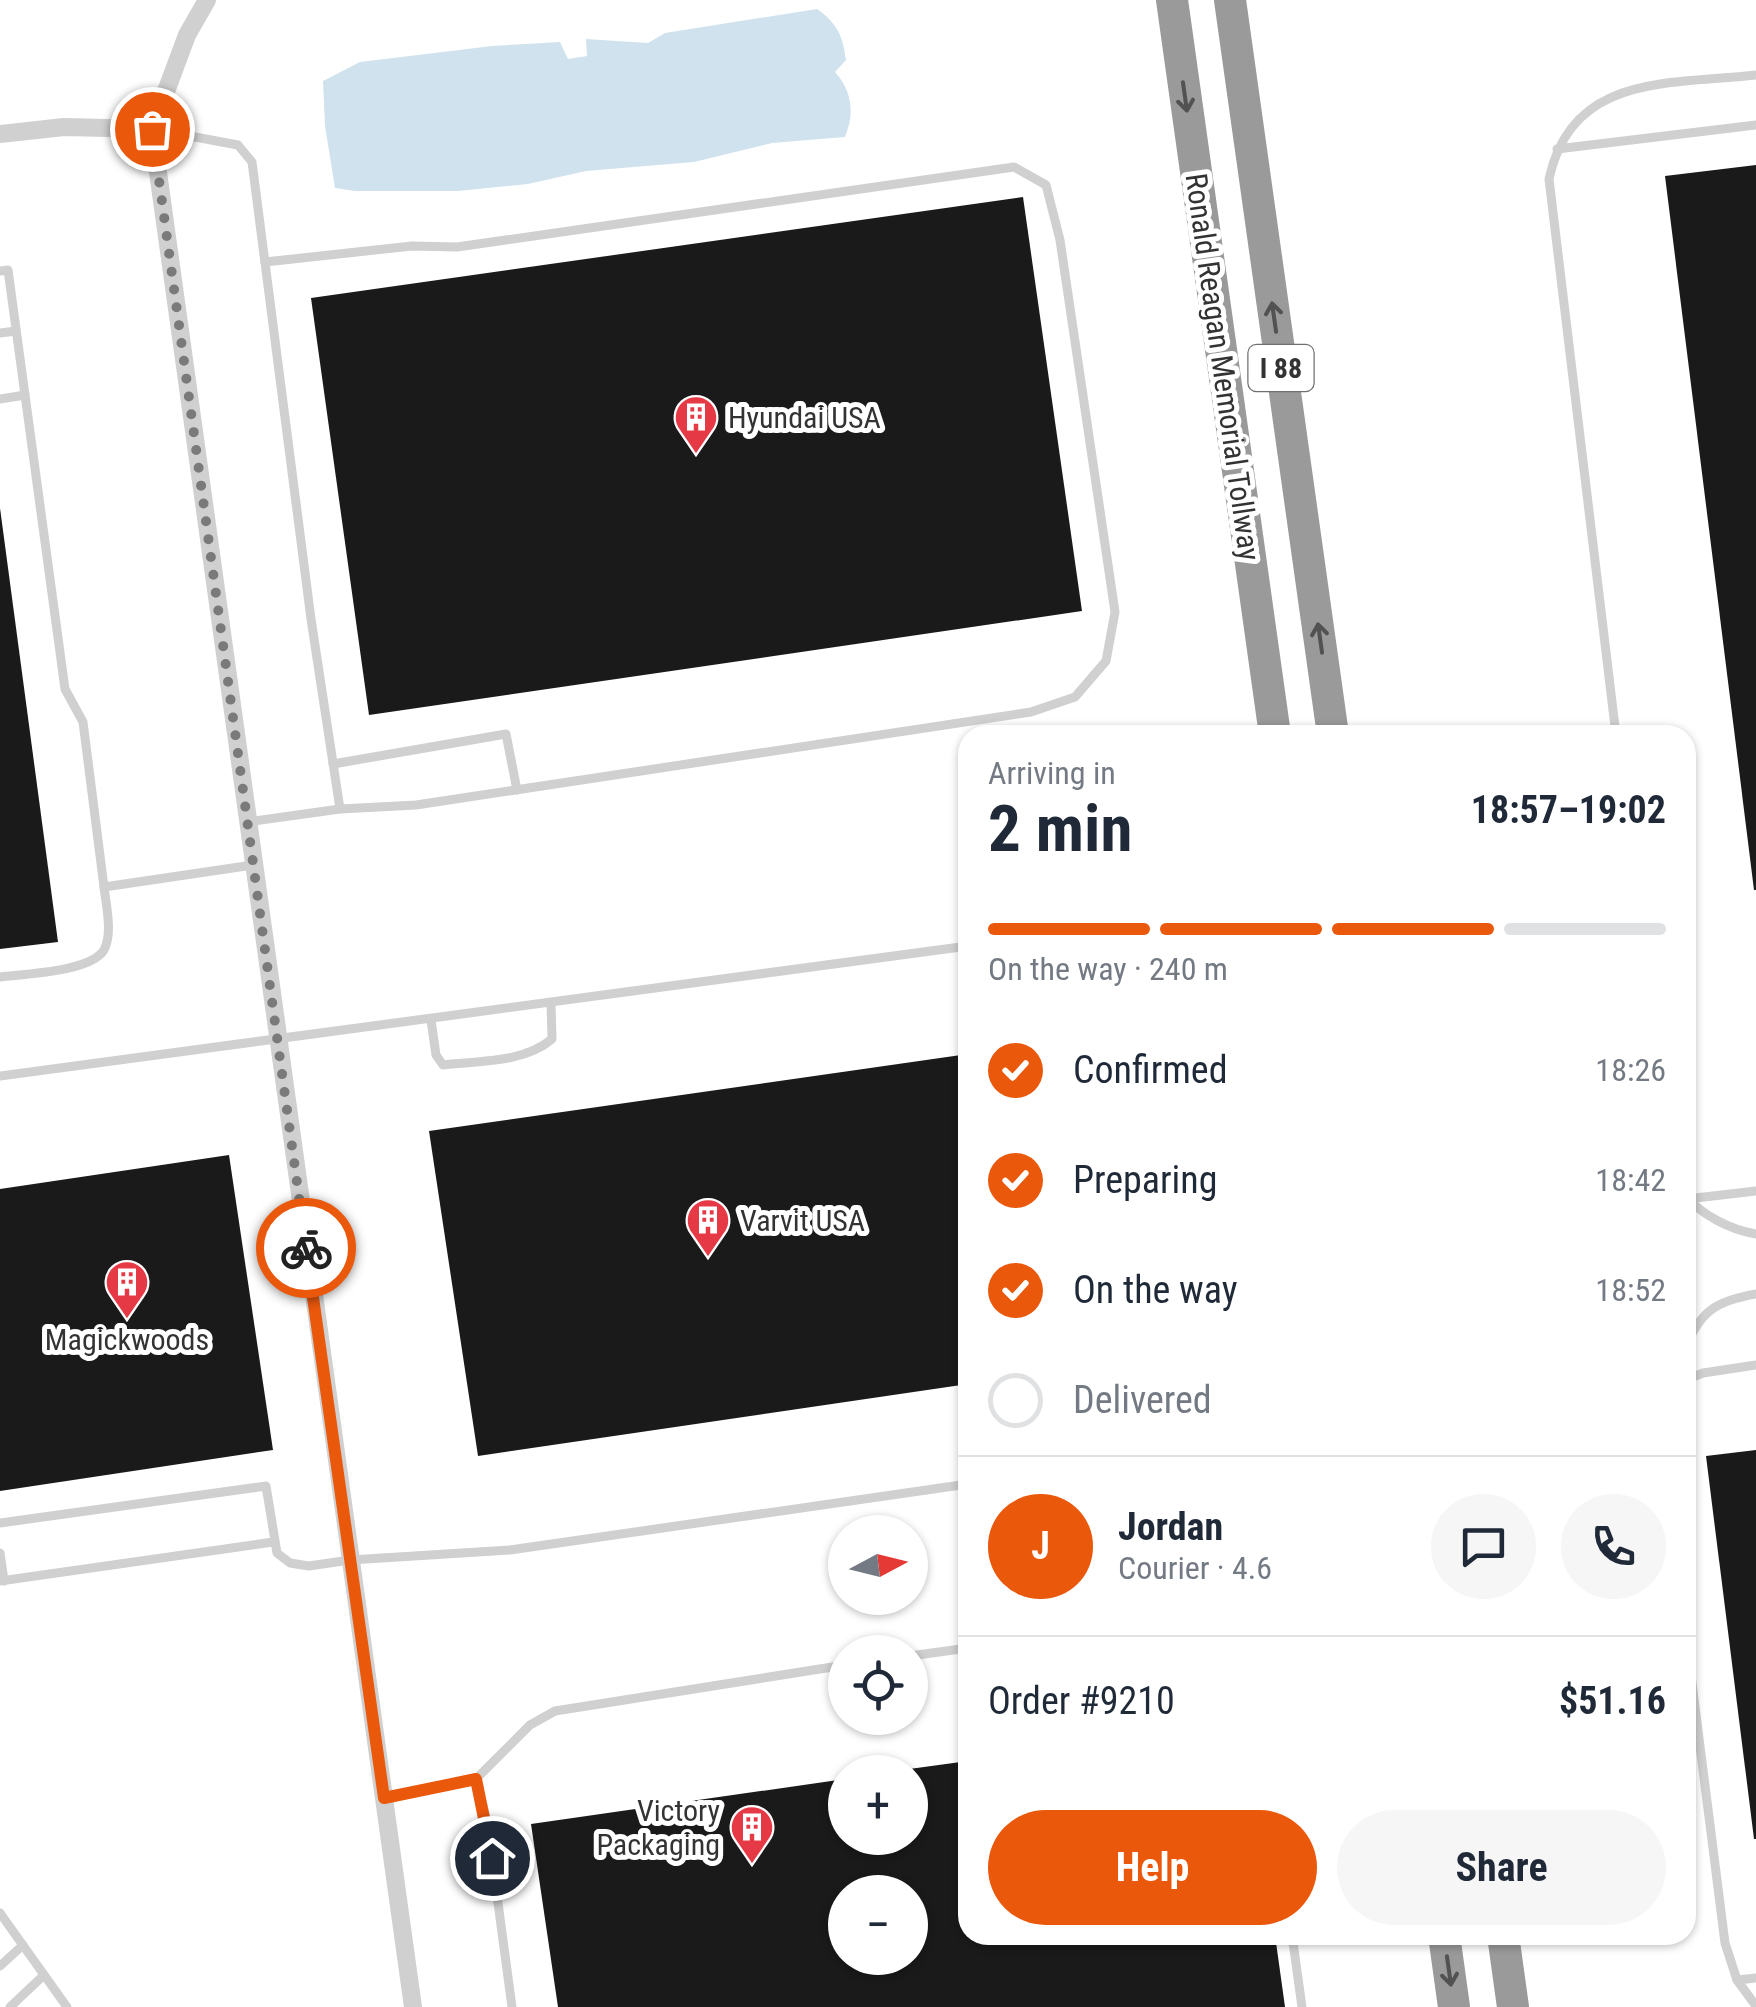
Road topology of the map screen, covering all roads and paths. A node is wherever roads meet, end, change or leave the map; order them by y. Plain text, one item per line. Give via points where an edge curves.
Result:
1 (208, 0) edge
2 (1172, 0) edge
3 (1230, 0) edge
4 (1756, 74) edge
5 (1756, 126) edge
6 (152, 129) junction
7 (0, 134) edge
8 (1558, 149) junction
9 (265, 262) junction
10 (0, 272) edge
11 (16, 330) junction
12 (0, 333) edge
13 (25, 396) junction
14 (0, 399) edge
15 (1274, 725) edge
16 (1332, 725) edge
17 (1615, 725) edge
18 (334, 764) junction
19 (516, 790) junction
20 (340, 809) junction
21 (247, 822) junction
22 (253, 865) junction
23 (104, 888) junction
24 (958, 947) edge
25 (0, 978) edge
26 (551, 1003) junction
27 (431, 1020) junction
28 (277, 1037) junction
29 (0, 1076) edge
30 (1756, 1191) edge
31 (1696, 1196) edge
32 (1696, 1204) edge
33 (1756, 1234) edge
34 (1756, 1294) edge
35 (1696, 1324) edge
36 (1756, 1365) edge
37 (1696, 1375) edge
38 (958, 1485) edge
39 (0, 1523) edge
40 (273, 1542) junction
41 (0, 1553) edge
42 (350, 1560) junction
43 (2, 1581) edge
44 (958, 1649) edge
45 (928, 1654) edge
46 (828, 1668) edge
47 (1696, 1717) edge
48 (476, 1779) junction
49 (384, 1798) junction
50 (0, 1914) edge
51 (23, 1945) junction
52 (1293, 1945) edge
53 (1445, 1945) edge
54 (1504, 1945) edge
55 (0, 1966) edge
56 (44, 1975) junction
57 (1756, 1978) edge
58 (1737, 1980) junction
59 (1756, 2006) edge
60 (10, 2007) edge
61 (67, 2007) edge
62 (414, 2007) edge
63 (512, 2007) edge
64 (1302, 2007) edge
65 (1454, 2007) edge
66 (1513, 2007) edge

1 - 6 street via 187,35
2 -> 15 highway, Ronald Reagan Memorial Tollway / I 88
16 -> 3 highway, Ronald Reagan Memorial Tollway / I 88
4 - 8 lane via 1602,99
5 - 8 lane
6 - 7 street
6 - 9 lane via 238,145 252,162
6 - 21 street
8 - 17 lane via 1549,179
9 - 18 lane
9 - 19 lane via 458,247 1014,167 1046,185 1060,240 1115,612 1106,661 1075,697 1030,712
10 - 11 lane via 8,270
11 - 12 lane
11 - 13 lane
13 - 14 lane
13 - 23 lane via 64,689 83,722
18 - 19 lane via 506,734
18 - 20 lane
19 - 20 lane via 416,806
20 - 21 lane
21 - 22 street
22 - 23 lane
22 - 28 street
23 - 25 lane via 104,949 88,963
24 - 26 lane
26 - 27 lane
26 - 27 lane via 552,1039 537,1052 470,1062 443,1065
27 - 28 lane
28 - 29 lane
28 - 42 street
30 - 31 lane
32 - 33 lane
34 - 35 lane via 1716,1305
36 - 37 lane
38 - 42 lane via 510,1550
39 - 40 lane via 266,1486
40 - 42 lane via 282,1558 299,1565
40 - 43 lane
41 - 43 lane
42 - 49 street
44 - 45 lane
46 - 48 lane via 555,1711 530,1724
47 - 58 lane via 1724,1943
48 - 49 lane
48 - 63 lane
49 - 62 street
50 - 51 lane
51 - 55 lane
51 - 56 lane
52 - 64 lane
53 -> 65 highway
54 - 66 highway
56 - 60 lane
56 - 61 lane
57 - 58 lane
58 - 59 lane

